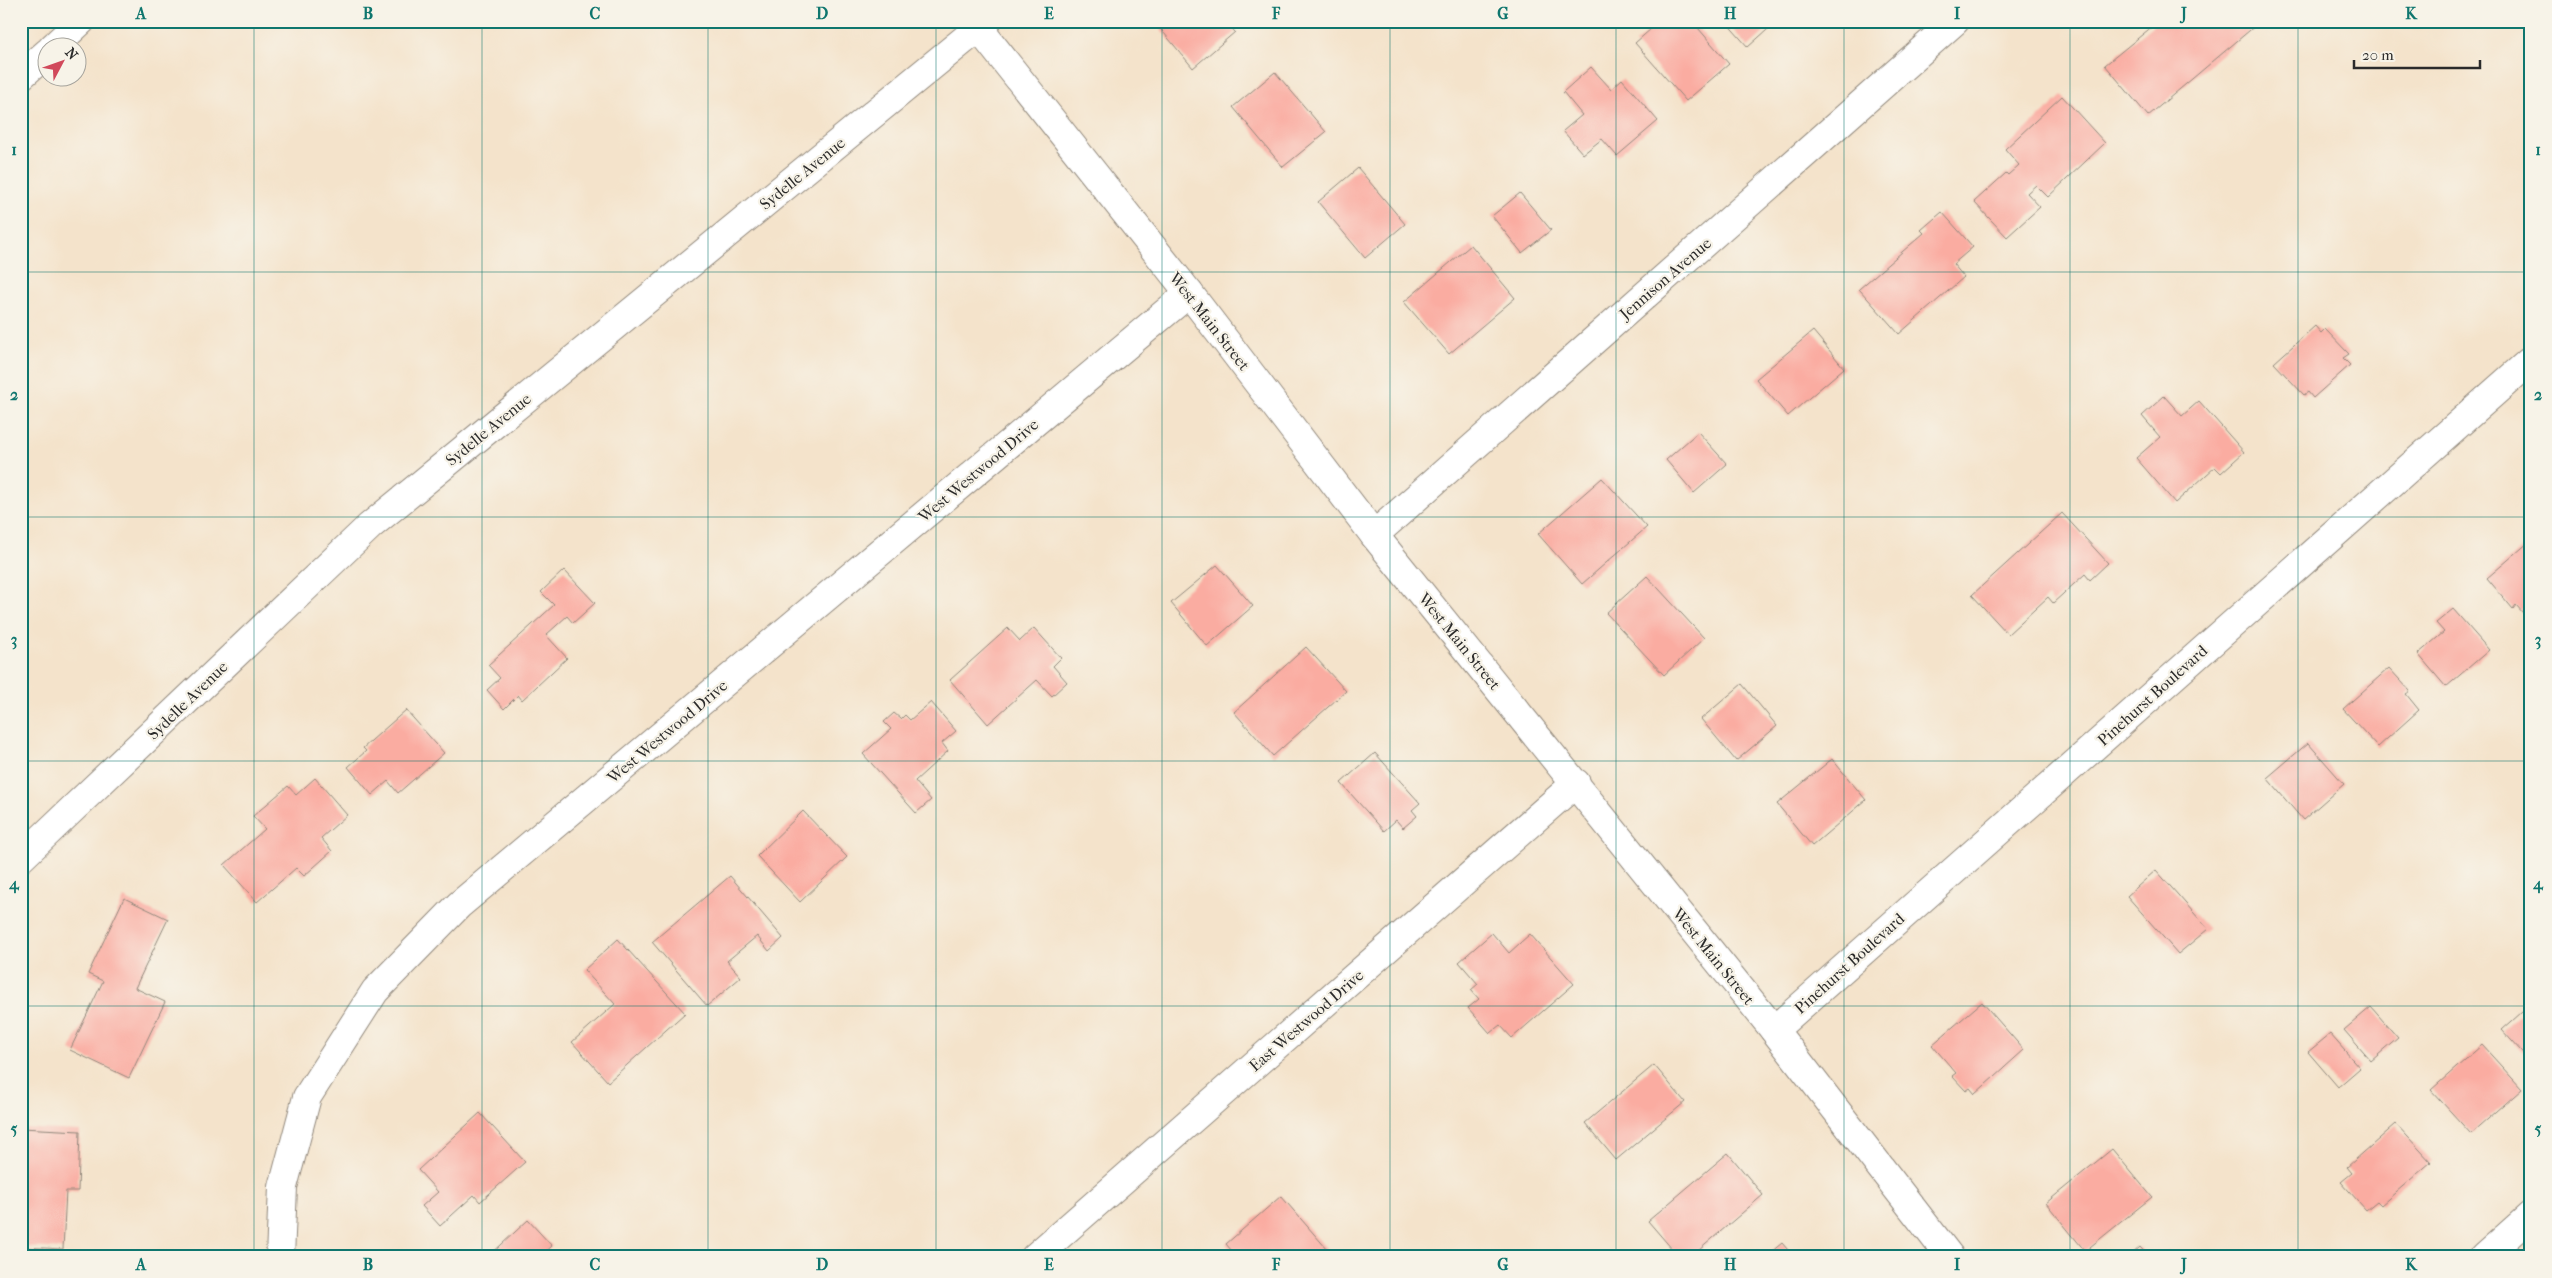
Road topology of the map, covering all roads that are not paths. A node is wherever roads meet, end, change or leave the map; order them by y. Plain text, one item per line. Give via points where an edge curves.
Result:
1 (81, 21) edge
2 (1955, 21) edge
3 (980, 24) edge
4 (63, 38) edge
5 (38, 61) edge
6 (21, 76) edge
7 (1189, 293) junction
8 (2531, 360) edge
9 (1374, 535) junction
10 (1576, 783) junction
11 (21, 858) edge
12 (1774, 1030) junction
13 (2531, 1215) edge
14 (280, 1257) edge
15 (1035, 1257) edge
16 (1950, 1257) edge
17 (2484, 1257) edge

1 - 4 street
2 - 9 street, Jennison Avenue
3 - 7 street, West Main Street
3 - 11 street, Sydelle Avenue via 370,526
5 - 6 street
7 - 9 street, West Main Street
7 - 14 street, West Westwood Drive via 459,905 375,991 307,1096 283,1187
8 - 12 street, Pinehurst Boulevard
9 - 10 street, West Main Street
10 - 12 street, West Main Street
10 - 15 street, East Westwood Drive
12 - 16 street, West Main Street
13 - 17 street

